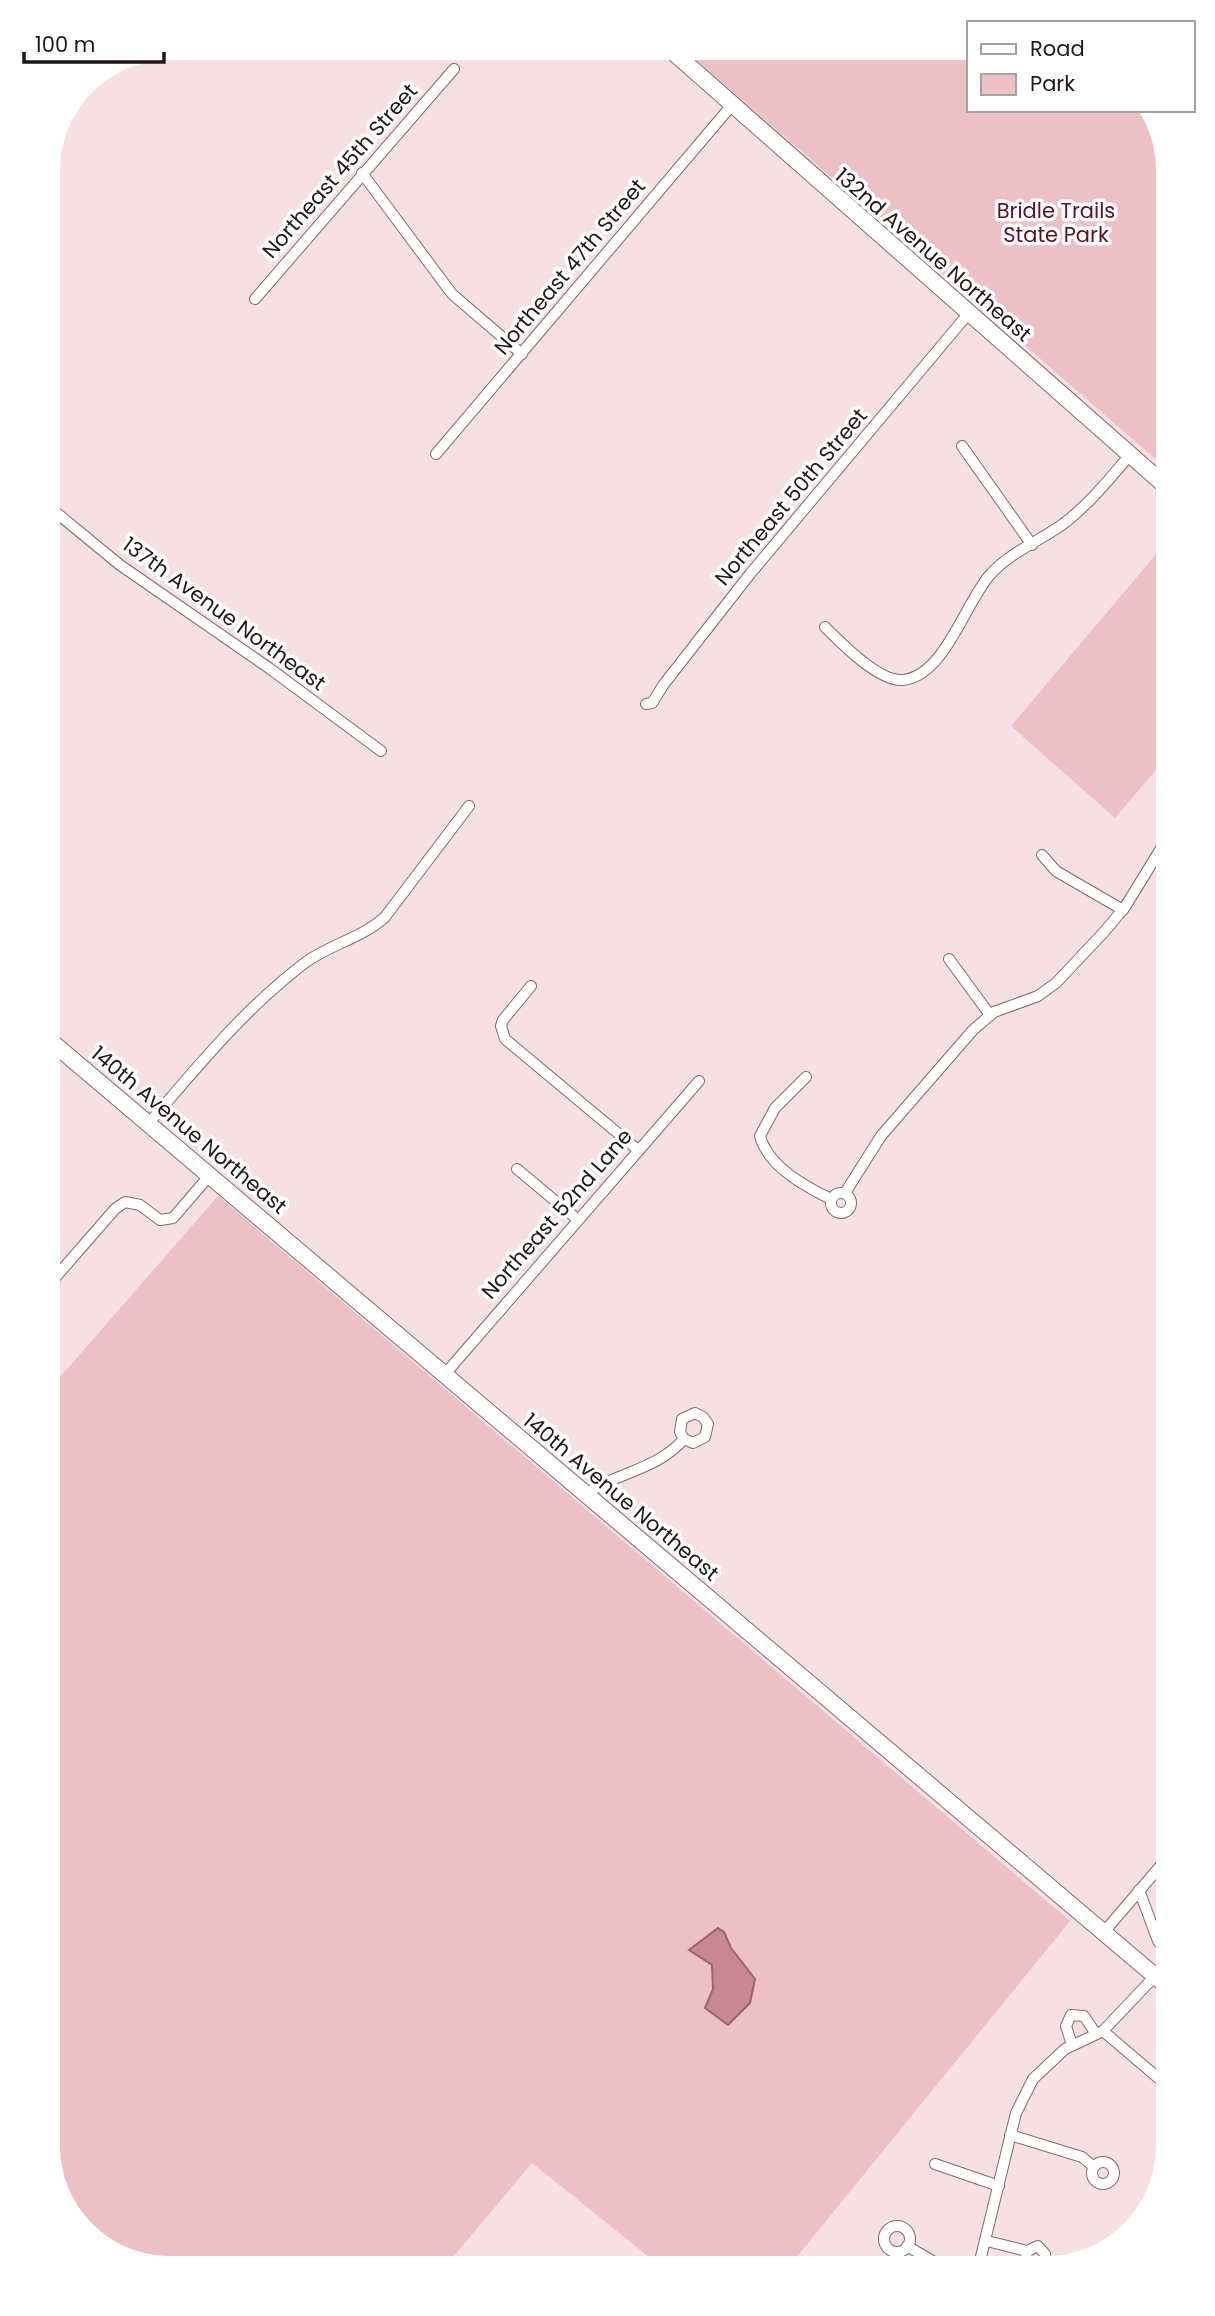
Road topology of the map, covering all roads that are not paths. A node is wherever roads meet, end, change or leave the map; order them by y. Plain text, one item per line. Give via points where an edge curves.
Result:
1 (682, 60) edge
2 (454, 69) dead end
3 (732, 105) junction
4 (362, 173) junction
5 (256, 299) dead end
6 (968, 314) junction
7 (522, 354) junction
8 (962, 446) dead end
9 (436, 454) dead end
10 (1130, 455) junction
11 (1156, 478) edge
12 (60, 516) edge
13 (1032, 545) junction
14 (825, 627) dead end
15 (646, 704) dead end
16 (381, 751) dead end
17 (469, 806) dead end
18 (1042, 855) dead end
19 (1156, 856) edge
20 (1123, 910) junction
21 (949, 959) dead end
22 (531, 986) dead end
23 (990, 1015) junction
24 (60, 1049) edge
25 (806, 1077) dead end
26 (699, 1081) dead end
27 (149, 1123) junction
28 (638, 1150) junction
29 (517, 1169) dead end
30 (210, 1175) junction
31 (845, 1194) junction
32 (831, 1199) junction
33 (577, 1219) junction
34 (60, 1272) edge
35 (445, 1374) junction
36 (684, 1440) dead end
37 (584, 1495) junction
38 (1156, 1871) edge
39 (1139, 1890) junction
40 (1104, 1932) junction
41 (1156, 1936) edge
42 (1155, 1976) joint
43 (1100, 2032) junction
44 (1073, 2045) junction
45 (1156, 2074) edge
46 (1010, 2135) junction
47 (935, 2164) dead end
48 (1094, 2167) dead end
49 (999, 2186) junction
50 (987, 2241) junction
51 (907, 2246) dead end
52 (1027, 2250) dead end
53 (924, 2256) edge
54 (982, 2256) edge

1 - 3 street, 132nd Avenue Northeast
2 - 4 street, Northeast 45th Street
3 - 6 street, 132nd Avenue Northeast
3 - 7 street, Northeast 47th Street
4 - 5 street, Northeast 45th Street
4 - 7 street via 452,294
6 - 10 street, 132nd Avenue Northeast
6 - 15 street, Northeast 50th Street via 750,574 652,704
7 - 9 street, Northeast 47th Street
8 - 13 street
10 - 11 street, 132nd Avenue Northeast
10 - 13 street via 1068,521
12 - 16 street, 137th Avenue Northeast via 120,565
13 - 14 street via 988,576 939,655 914,677 888,678
17 - 27 street via 385,917 373,928 309,961 251,1007
18 - 20 street via 1056,871
19 - 20 street
20 - 23 street via 1056,983 1038,996
21 - 23 street
22 - 28 street via 503,1020 505,1039
23 - 31 street via 881,1136
24 - 27 street, 140th Avenue Northeast
25 - 32 street via 775,1108 760,1136 764,1152 803,1184
26 - 28 street, Northeast 52nd Lane
27 - 30 street, 140th Avenue Northeast
28 - 33 street, Northeast 52nd Lane
29 - 33 street
30 - 34 street via 173,1218 160,1220 140,1205 125,1202
30 - 35 street, 140th Avenue Northeast
31 - 32 street
31 - 32 street via 850,1206 843,1213 833,1210
33 - 35 street, Northeast 52nd Lane
35 - 37 street, 140th Avenue Northeast
36 - 37 street via 660,1461 618,1475
37 - 40 street, 140th Avenue Northeast
38 - 39 street
39 - 40 street
39 - 41 street
40 - 42 street, 140th Avenue Northeast
42 - 43 street
43 - 44 street
43 - 44 street via 1084,2016 1071,2015 1066,2026
43 - 45 street
44 - 46 street via 1033,2079
46 - 48 street via 1082,2157
46 - 49 street
47 - 49 street
49 - 50 street
50 - 52 street
50 - 54 street
51 - 53 street

